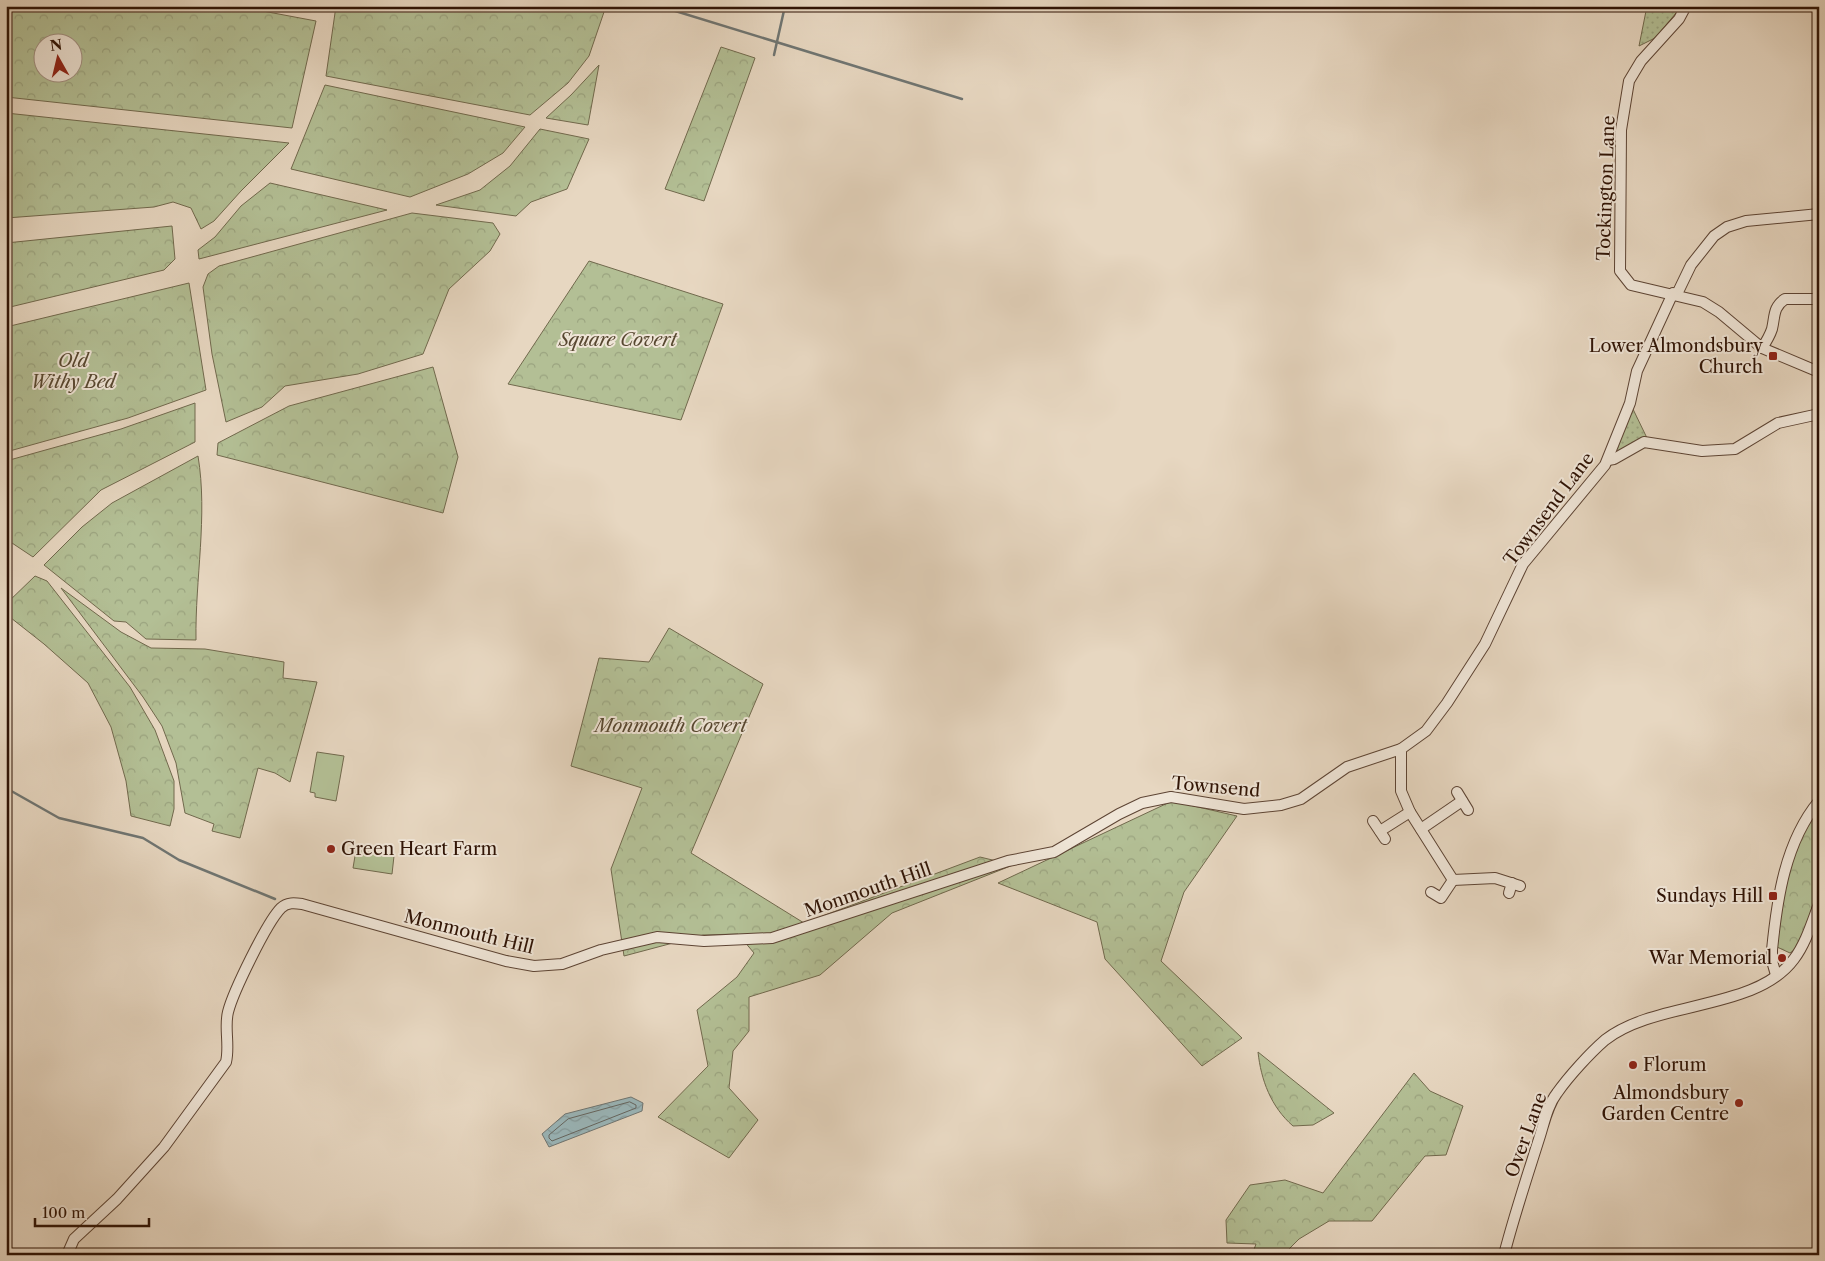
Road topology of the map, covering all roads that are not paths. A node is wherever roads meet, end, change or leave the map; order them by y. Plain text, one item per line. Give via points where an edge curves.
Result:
1 (1686, 6) edge
2 (1819, 214) edge
3 (1675, 294) junction
4 (1819, 299) edge
5 (1762, 348) junction
6 (1819, 372) edge
7 (1819, 414) edge
8 (1608, 460) junction
9 (1401, 749) junction
10 (1462, 801) dead end
11 (1819, 801) edge
12 (1410, 812) junction
13 (1107, 820) joint
14 (1373, 821) dead end
15 (1421, 829) junction
16 (1453, 880) junction
17 (1514, 887) dead end
18 (1431, 892) dead end
19 (1819, 904) edge
20 (1776, 975) junction
21 (67, 1255) edge
22 (1504, 1255) edge

1 - 3 street, Tockington Lane via 1679,19 1634,71 1629,81 1620,130 1620,271 1631,284
2 - 3 street, Townsend Lane via 1746,221 1728,227 1714,236 1691,265
3 - 5 street, Tockington Lane via 1703,302
3 - 8 street, Townsend Lane via 1637,371 1630,403
4 - 5 street via 1785,299 1781,302 1774,310 1771,331
5 - 6 street, Tockington Lane
7 - 8 street via 1778,424 1735,449 1702,451 1644,442
8 - 9 street, Townsend Lane via 1523,564 1485,644 1447,703 1426,731
9 - 12 street via 1401,791
9 - 13 street, Townsend via 1347,766 1301,799 1281,805 1244,809 1171,797 1142,803
10 - 15 street
11 - 20 street via 1800,831 1784,875 1772,950
12 - 14 street via 1383,835
12 - 15 street
13 - 21 street, Monmouth Hill via 1054,852 1008,861 796,932 772,938 656,937 552,966 506,961 302,904 288,904 279,910 256,950 230,1006 226,1062 164,1147 117,1200 74,1239
15 - 16 street
16 - 17 street via 1495,878
16 - 18 street via 1441,898
19 - 20 street, Over Lane via 1794,960
20 - 22 street, Over Lane via 1728,998 1658,1014 1615,1034 1598,1048 1556,1093

